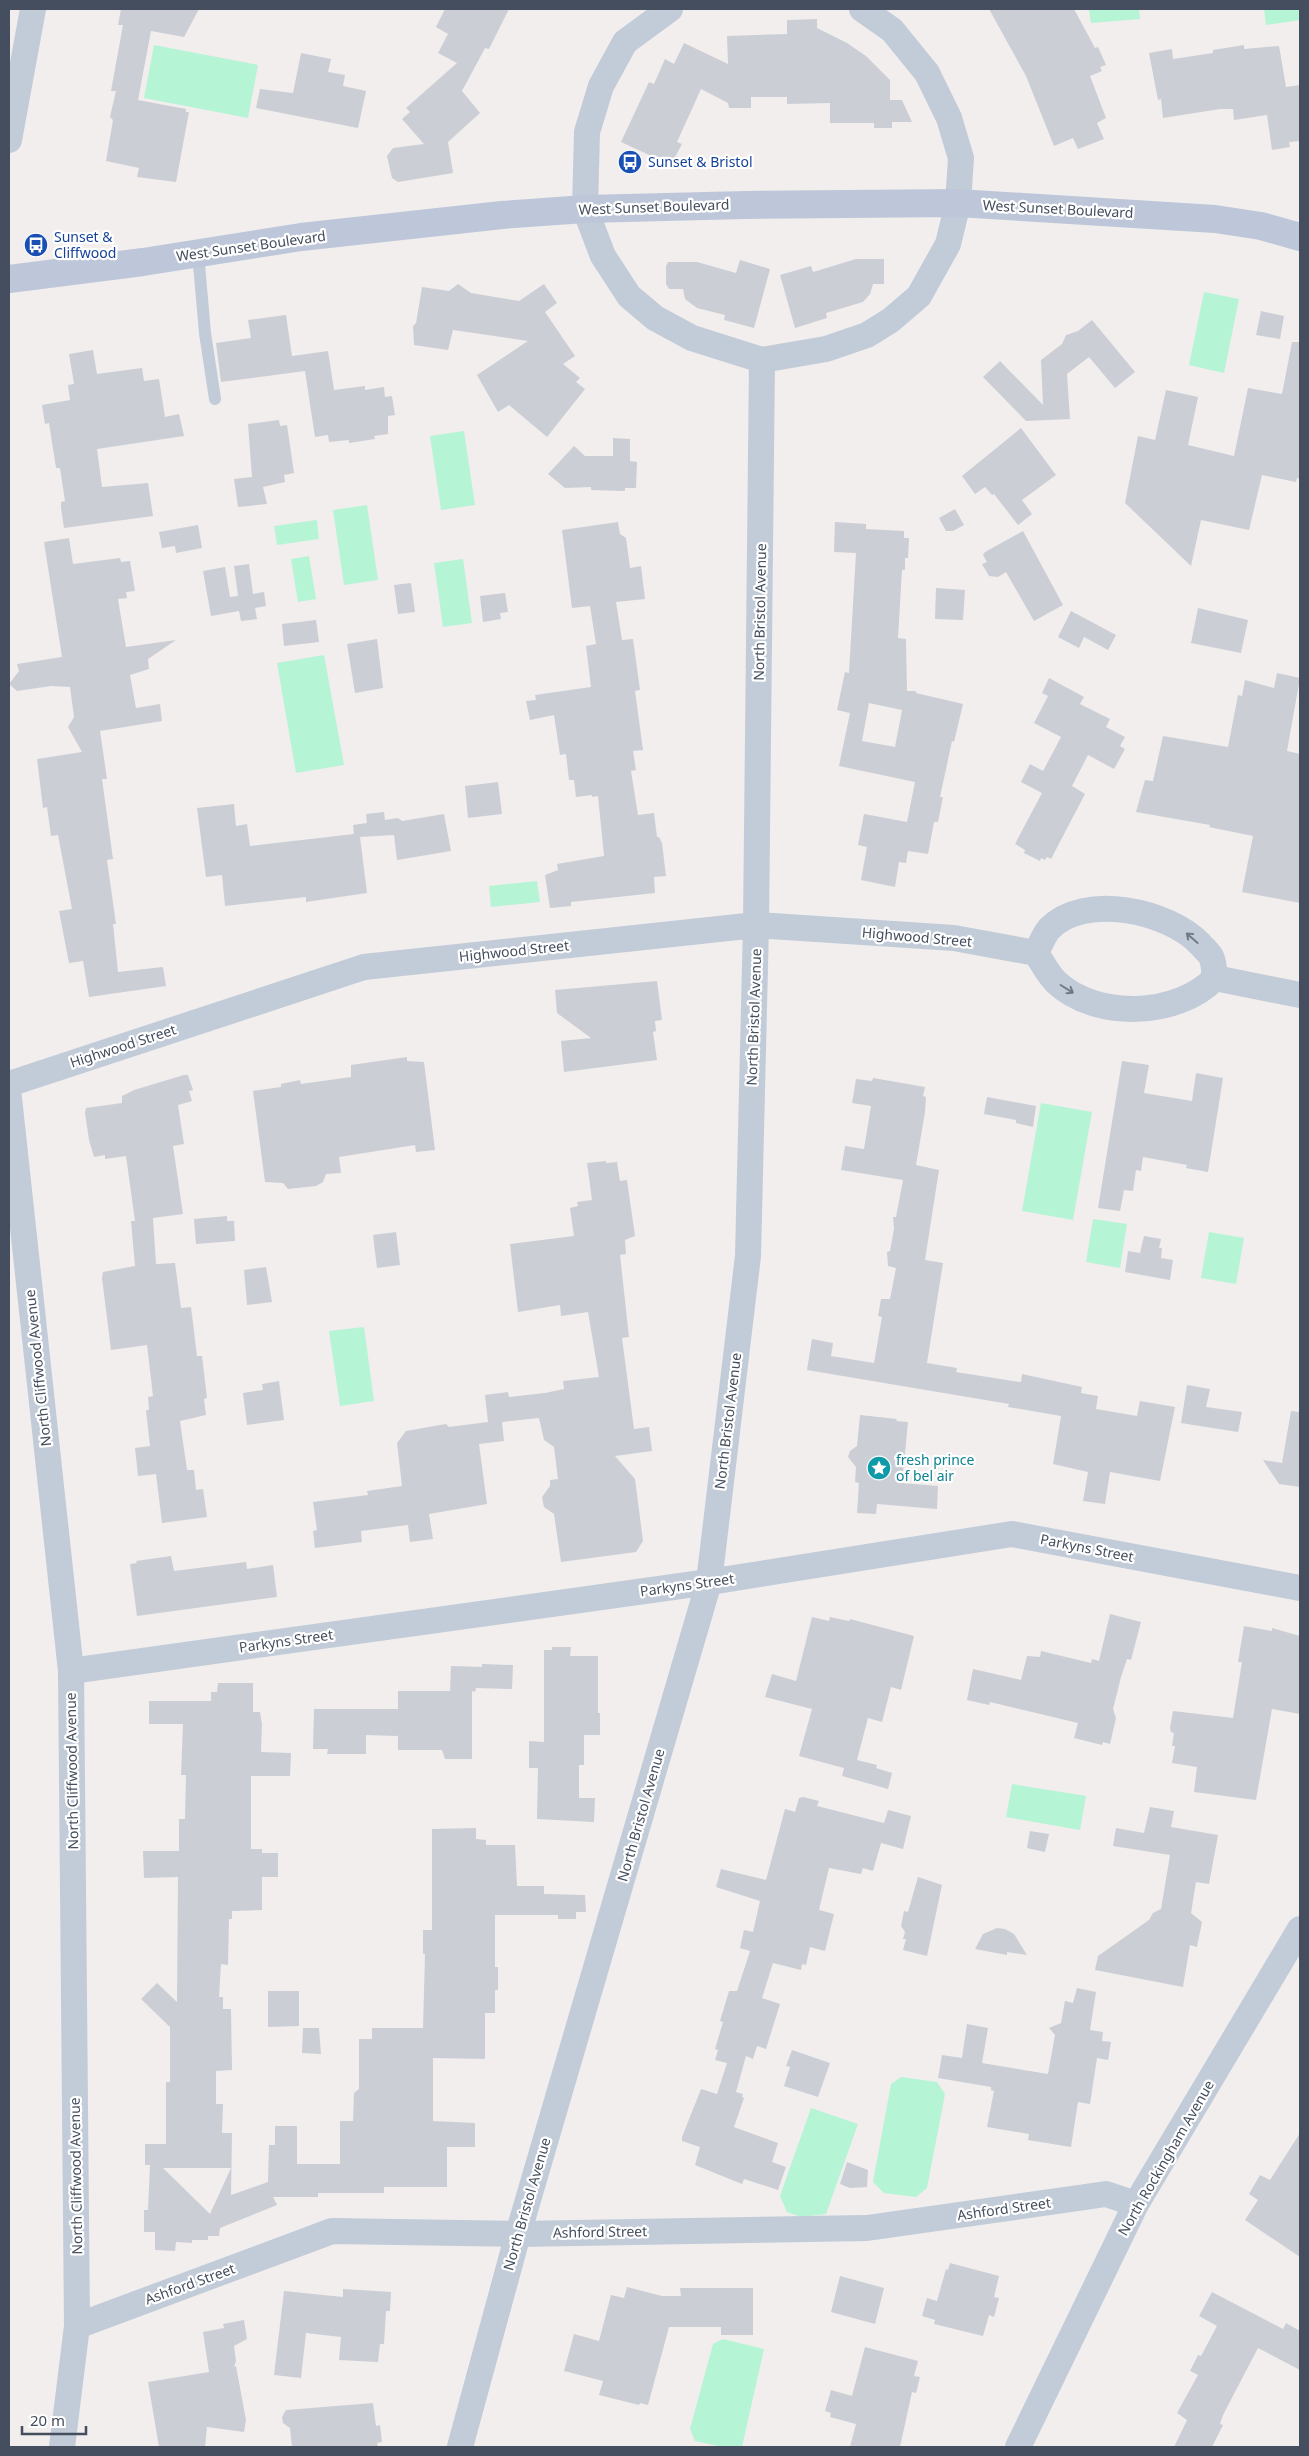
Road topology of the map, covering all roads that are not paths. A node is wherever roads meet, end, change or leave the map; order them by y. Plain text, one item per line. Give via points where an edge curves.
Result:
1 (33, 9) edge
2 (670, 9) edge
3 (862, 9) edge
4 (9, 140) edge
5 (958, 203) junction
6 (585, 209) junction
7 (1300, 237) edge
8 (198, 254) junction
9 (9, 279) edge
10 (762, 360) junction
11 (215, 399) dead end
12 (756, 925) junction
13 (1036, 953) junction
14 (1215, 978) junction
15 (1300, 995) edge
16 (9, 1084) edge
17 (9, 1098) edge
18 (710, 1582) junction
19 (1300, 1588) edge
20 (71, 1671) junction
21 (1300, 1929) edge
22 (1136, 2204) junction
23 (518, 2234) junction
24 (77, 2326) junction
25 (62, 2447) edge
26 (460, 2447) edge
27 (1018, 2447) edge

1 - 4 street
2 - 6 street via 626,42 601,86 588,132
3 - 5 street via 892,30 927,73 949,118 961,158
5 - 6 main road, West Sunset Boulevard
5 - 7 main road, West Sunset Boulevard via 1215,219 1262,226
5 - 10 street via 948,244 936,269 919,296 891,320 867,335 826,349
6 - 8 main road, West Sunset Boulevard via 301,237
6 - 10 street via 602,256 629,296 655,318 692,338
8 - 9 main road, West Sunset Boulevard
8 - 11 lane via 204,332
10 - 12 street, North Bristol Avenue
12 - 13 street, Highwood Street via 954,938
12 - 16 street, Highwood Street via 364,967
12 - 18 street, North Bristol Avenue via 748,1256
13 -> 14 street via 1056,982 1080,997 1104,1006 1160,1008 1203,991
14 -> 13 street via 1212,957 1191,935 1166,920 1134,911 1098,908 1066,918 1049,929
14 - 15 street
17 - 20 street, North Cliffwood Avenue
18 - 19 street, Parkyns Street via 1012,1534
18 - 20 street, Parkyns Street
18 - 23 street, North Bristol Avenue
20 - 24 street, North Cliffwood Avenue
21 - 22 street, North Rockingham Avenue
22 - 23 street, Ashford Street via 1106,2194 867,2228
22 - 27 street, North Rockingham Avenue
23 - 24 street, Ashford Street via 332,2231
23 - 26 street, North Bristol Avenue
24 - 25 street, North Cliffwood Avenue

